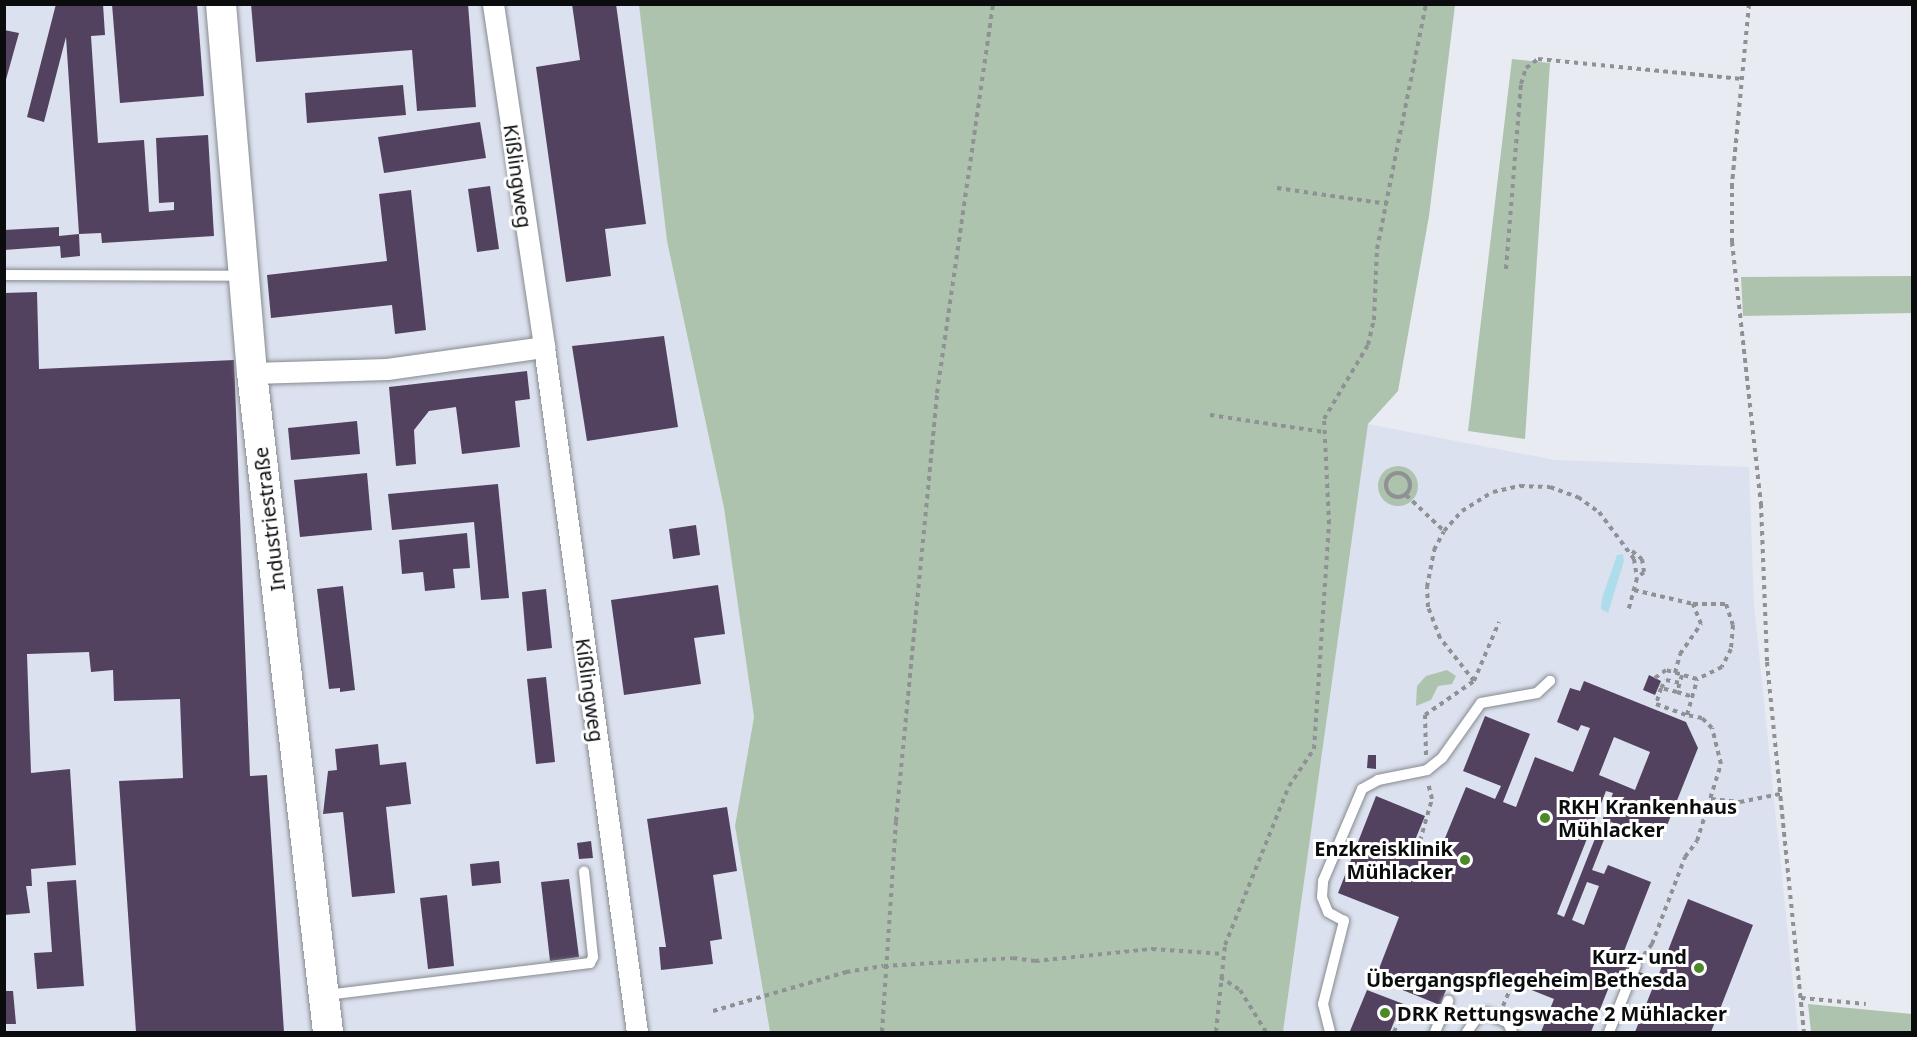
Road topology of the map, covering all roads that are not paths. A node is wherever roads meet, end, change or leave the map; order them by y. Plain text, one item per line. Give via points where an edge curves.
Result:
1 (221, 4) edge
2 (493, 4) edge
3 (4, 275) edge
4 (243, 276) junction
5 (544, 347) junction
6 (252, 373) junction
7 (1550, 681) dead end
8 (584, 871) dead end
9 (1636, 965) road end
10 (323, 996) junction
11 (1448, 1001) dead end
12 (328, 1032) edge
13 (637, 1032) edge
14 (1330, 1032) edge
15 (1435, 1032) edge
16 (1467, 1032) edge
17 (1512, 1032) edge
18 (1609, 1032) edge

1 - 4 street, Industriestraße
2 - 5 street, Kißlingweg
3 - 4 lane
4 - 6 street, Industriestraße
5 - 6 street via 387,369
5 - 13 street, Kißlingweg
6 - 10 street, Industriestraße
7 - 14 lane via 1537,693 1481,703 1442,758 1427,770 1378,780 1362,789 1323,881 1322,897 1328,912 1344,921 1323,1004
8 - 10 lane via 593,957 590,963
9 - 18 lane
10 - 12 street, Industriestraße
11 - 15 lane
16 - 17 lane via 1476,1019 1486,1014 1508,1023

